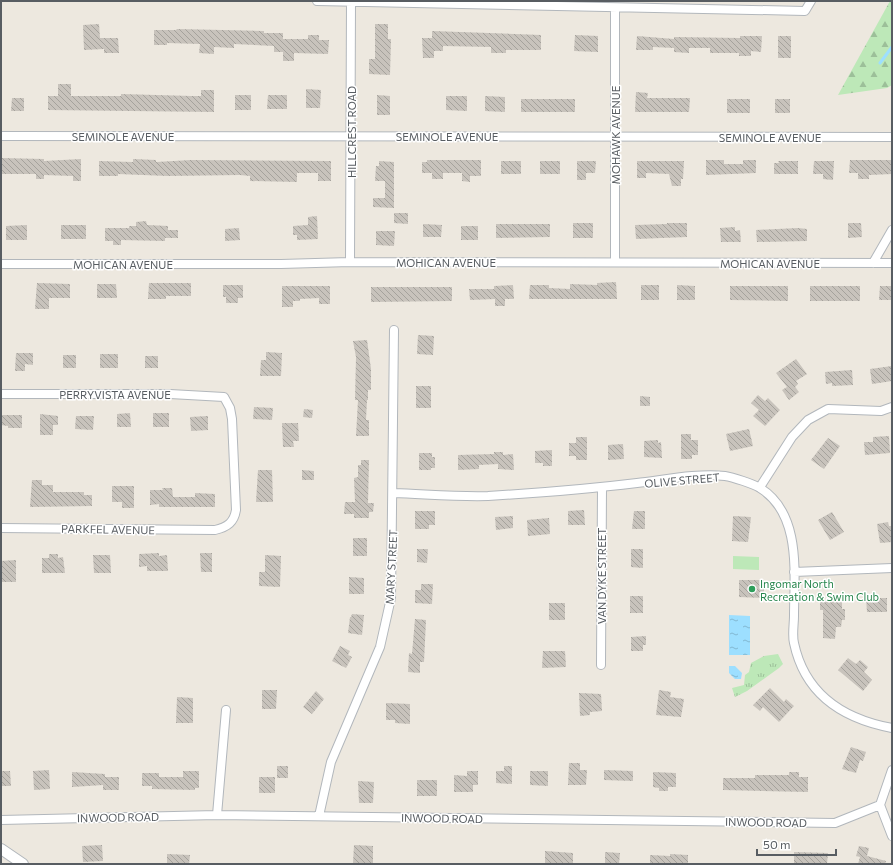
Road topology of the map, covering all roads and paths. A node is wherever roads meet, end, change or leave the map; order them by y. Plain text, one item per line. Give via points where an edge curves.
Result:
1 (317, 1) edge
2 (811, 1) edge
3 (351, 2) junction
4 (615, 9) junction
5 (1, 136) edge
6 (351, 136) junction
7 (615, 137) junction
8 (892, 137) edge
9 (892, 230) edge
10 (350, 262) junction
11 (615, 262) junction
12 (873, 263) junction
13 (892, 263) edge
14 (1, 264) edge
15 (394, 330) dead end
16 (1, 394) edge
17 (892, 407) edge
18 (602, 487) junction
19 (760, 487) junction
20 (394, 493) junction
21 (1, 528) edge
22 (215, 530) joint
23 (892, 568) edge
24 (794, 572) junction
25 (601, 665) dead end
26 (226, 710) dead end
27 (892, 728) edge
28 (892, 770) edge
29 (880, 805) junction
30 (217, 815) junction
31 (319, 816) junction
32 (1, 820) edge
33 (892, 836) edge
34 (1, 849) edge
35 (23, 864) edge

1 - 3 street
2 - 4 street via 805,11
3 - 4 street
3 - 6 street, HILLCREST ROAD
4 - 7 street, MOHAWK AVENUE
5 - 6 street, SEMINOLE AVENUE
6 - 7 street, SEMINOLE AVENUE
6 - 10 street, HILLCREST ROAD
7 - 8 street, SEMINOLE AVENUE
7 - 11 street, MOHAWK AVENUE
9 - 12 street
10 - 11 street, MOHICAN AVENUE
10 - 14 street, MOHICAN AVENUE
11 - 12 street, MOHICAN AVENUE
12 - 13 street, MOHICAN AVENUE
15 - 20 street, MARY STREET
16 - 22 street, PERRYVISTA AVENUE via 220,395 227,400 232,419 236,510 230,523
17 - 19 street via 881,412 828,409 808,420 792,437
18 - 19 street, OLIVE STREET via 725,476
18 - 20 street, OLIVE STREET via 487,496
18 - 25 street, VAN DYKE STREET
19 - 24 street, OLIVE STREET via 776,502 787,522 793,547
20 - 31 street, MARY STREET via 391,598 380,647 331,762
21 - 22 street, PARKFEL AVENUE
23 - 24 street
24 - 27 street, OLIVE STREET via 794,642 810,681 828,702 848,715 868,724
26 - 30 street
28 - 29 street
29 - 31 street, INWOOD ROAD via 835,822
29 - 33 street
30 - 31 street, INWOOD ROAD
30 - 32 street, INWOOD ROAD
34 - 35 street

